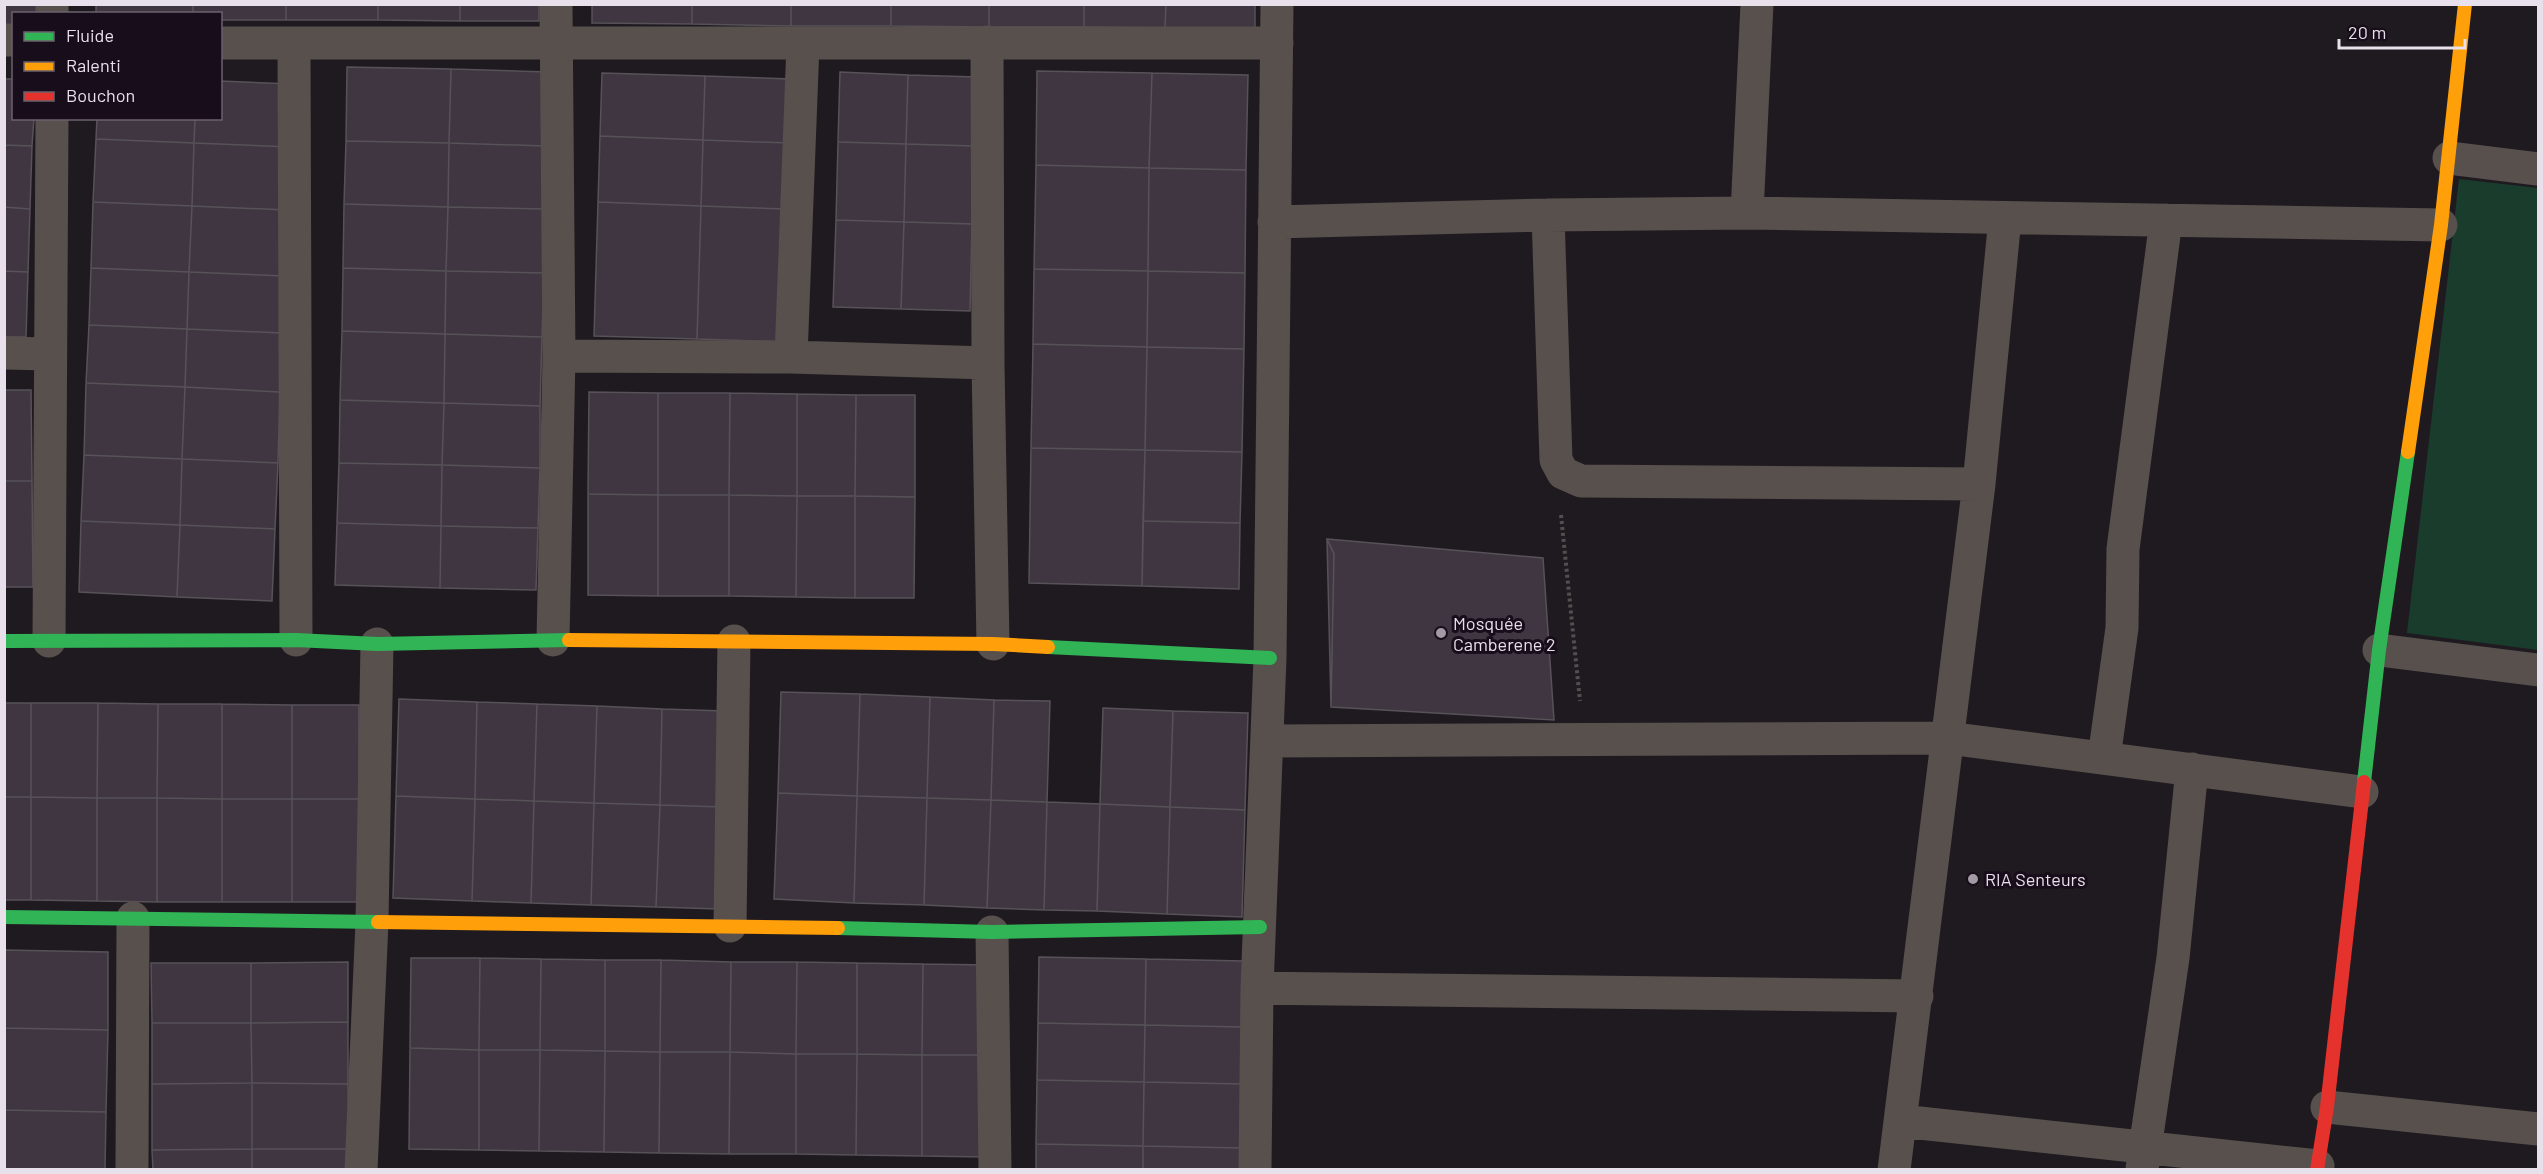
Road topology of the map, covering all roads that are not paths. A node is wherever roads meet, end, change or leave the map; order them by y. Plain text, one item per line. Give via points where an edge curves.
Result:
1 (556, 4) edge
2 (1276, 4) edge
3 (1757, 4) edge
4 (2465, 4) edge
5 (557, 41) junction
6 (987, 42) junction
7 (222, 43) edge
8 (294, 44) junction
9 (803, 44) junction
10 (1277, 44) junction
11 (52, 120) edge
12 (2449, 158) junction
13 (2538, 169) edge
14 (1747, 213) junction
15 (1548, 215) junction
16 (2005, 218) junction
17 (2166, 220) junction
18 (1274, 222) junction
19 (2442, 225) junction
20 (4, 353) edge
21 (50, 354) junction
22 (559, 356) junction
23 (791, 357) junction
24 (988, 363) junction
25 (1979, 484) junction
26 (296, 640) junction
27 (554, 640) junction
28 (734, 640) junction
29 (4, 641) edge
30 (49, 641) junction
31 (377, 644) junction
32 (993, 644) junction
33 (2379, 650) junction
34 (1270, 658) junction
35 (2538, 670) edge
36 (1948, 738) junction
37 (1268, 741) junction
38 (2104, 758) junction
39 (2192, 769) junction
40 (2362, 792) junction
41 (4, 917) edge
42 (133, 918) junction
43 (372, 922) junction
44 (730, 926) junction
45 (1260, 927) junction
46 (992, 932) junction
47 (1257, 988) junction
48 (1917, 996) junction
49 (2327, 1107) junction
50 (1901, 1121) junction
51 (2538, 1129) edge
52 (2143, 1159) edge
53 (2318, 1168) edge
54 (132, 1170) edge
55 (361, 1170) edge
56 (995, 1170) edge
57 (1255, 1170) edge
58 (1894, 1170) edge

1 - 5 street
2 - 10 street
3 - 14 street
4 - 12 street
5 - 8 street
5 - 9 street
5 - 22 street
6 - 9 street
6 - 10 street
6 - 24 street
7 - 8 street
8 - 26 street
9 - 23 street
10 - 18 street
11 - 21 street
12 - 13 street
12 - 19 street
14 - 15 street
14 - 16 street
15 - 18 street
15 - 25 street via 1556,460 1563,473 1581,481
16 - 17 street
16 - 25 street
17 - 19 street
17 - 38 street via 2123,549 2122,628
18 - 34 street
19 - 33 street
20 - 21 street
21 - 30 street
22 - 23 street
22 - 27 street
23 - 24 street
24 - 32 street
25 - 36 street
26 - 30 street
26 - 31 street
27 - 28 street
27 - 31 street
28 - 32 street
28 - 44 street
29 - 30 street
31 - 43 street
32 - 34 street
33 - 35 street
33 - 40 street
34 - 37 street
36 - 37 street
36 - 38 street
36 - 48 street
37 - 45 street
38 - 39 street
39 - 40 street
39 - 52 street via 2173,958
40 - 49 street
41 - 42 street
42 - 43 street
42 - 54 street
43 - 44 street
43 - 55 street
44 - 46 street
45 - 46 street
45 - 47 street
46 - 56 street
47 - 48 street
47 - 57 street
48 - 50 street
49 - 51 street
49 - 53 street
50 - 52 street
50 - 58 street
52 - 53 street

